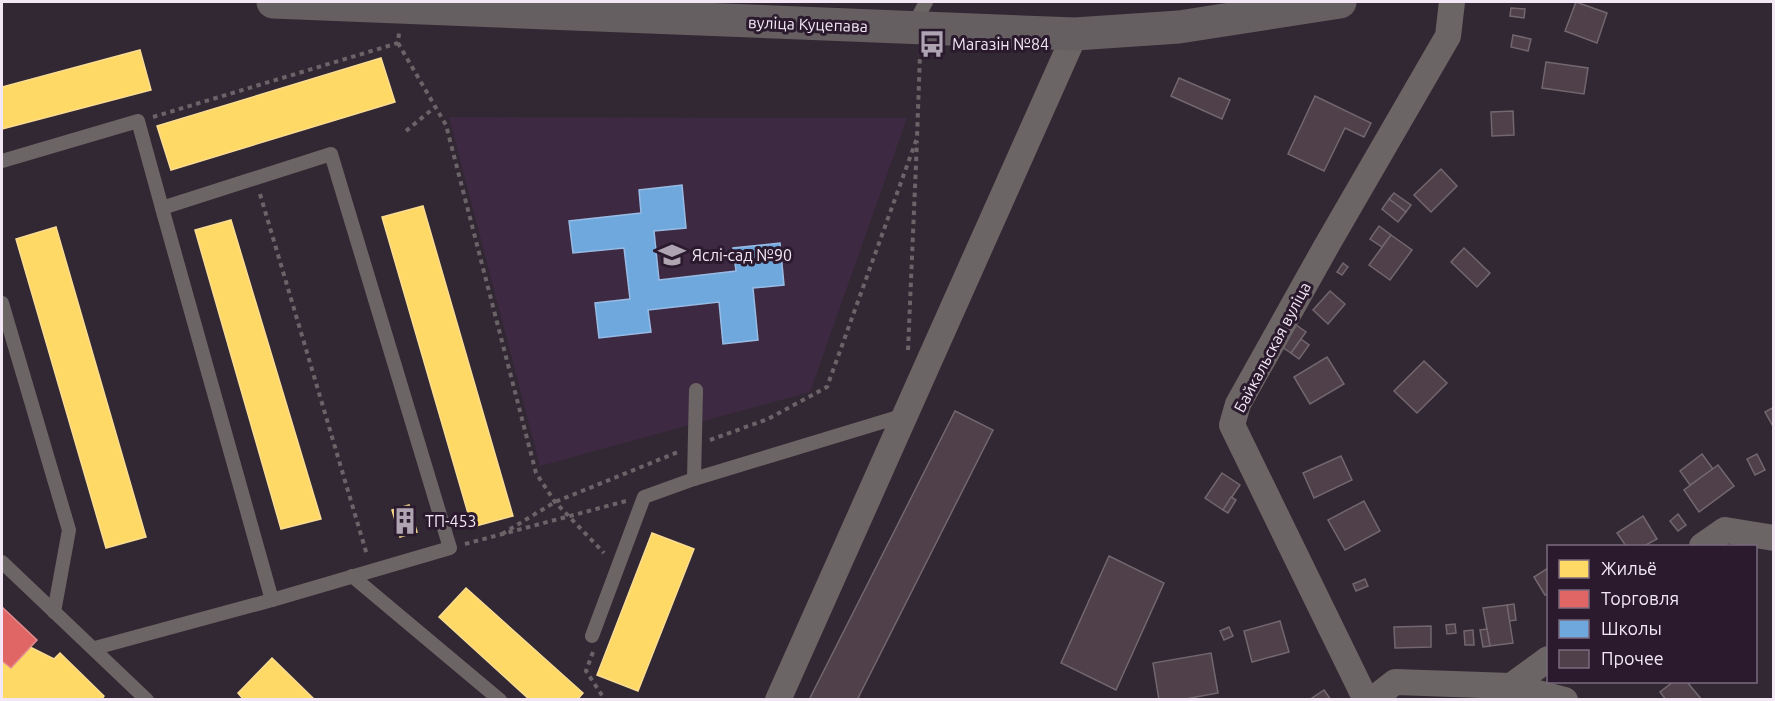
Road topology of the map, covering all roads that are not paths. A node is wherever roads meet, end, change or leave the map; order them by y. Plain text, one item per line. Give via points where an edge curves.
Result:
1 (273, 2) edge
2 (1340, 2) edge
3 (1452, 2) edge
4 (920, 19) edge
5 (1075, 34) junction
6 (2, 160) edge
7 (162, 208) junction
8 (2, 303) edge
9 (696, 390) dead end
10 (905, 415) junction
11 (694, 479) junction
12 (1773, 538) edge
13 (1703, 545) edge
14 (2, 562) edge
15 (352, 576) junction
16 (272, 600) junction
17 (54, 612) junction
18 (592, 636) road end
19 (95, 648) junction
20 (1547, 660) edge
21 (1511, 686) junction
22 (147, 699) edge
23 (500, 699) edge
24 (778, 699) edge
25 (1366, 699) edge
26 (1372, 699) edge
27 (1565, 699) edge

1 - 4 main road, вуліца Куцепава
2 - 5 main road, вуліца Куцепава via 1179,27
3 - 25 street, Байкальская вуліца via 1448,36 1243,394 1232,425
4 - 5 main road, вуліца Куцепава
5 - 10 street
6 - 7 lane via 138,121
7 - 15 lane via 331,154 450,548
7 - 16 lane
8 - 17 lane via 69,530
9 - 11 lane
10 - 11 lane
10 - 24 street
11 - 18 lane via 644,496
12 - 13 street via 1725,530
14 - 17 lane
15 - 16 lane
15 - 23 lane
16 - 19 lane
17 - 19 lane
19 - 22 lane
20 - 21 street
21 - 26 street via 1395,682
21 - 27 street

